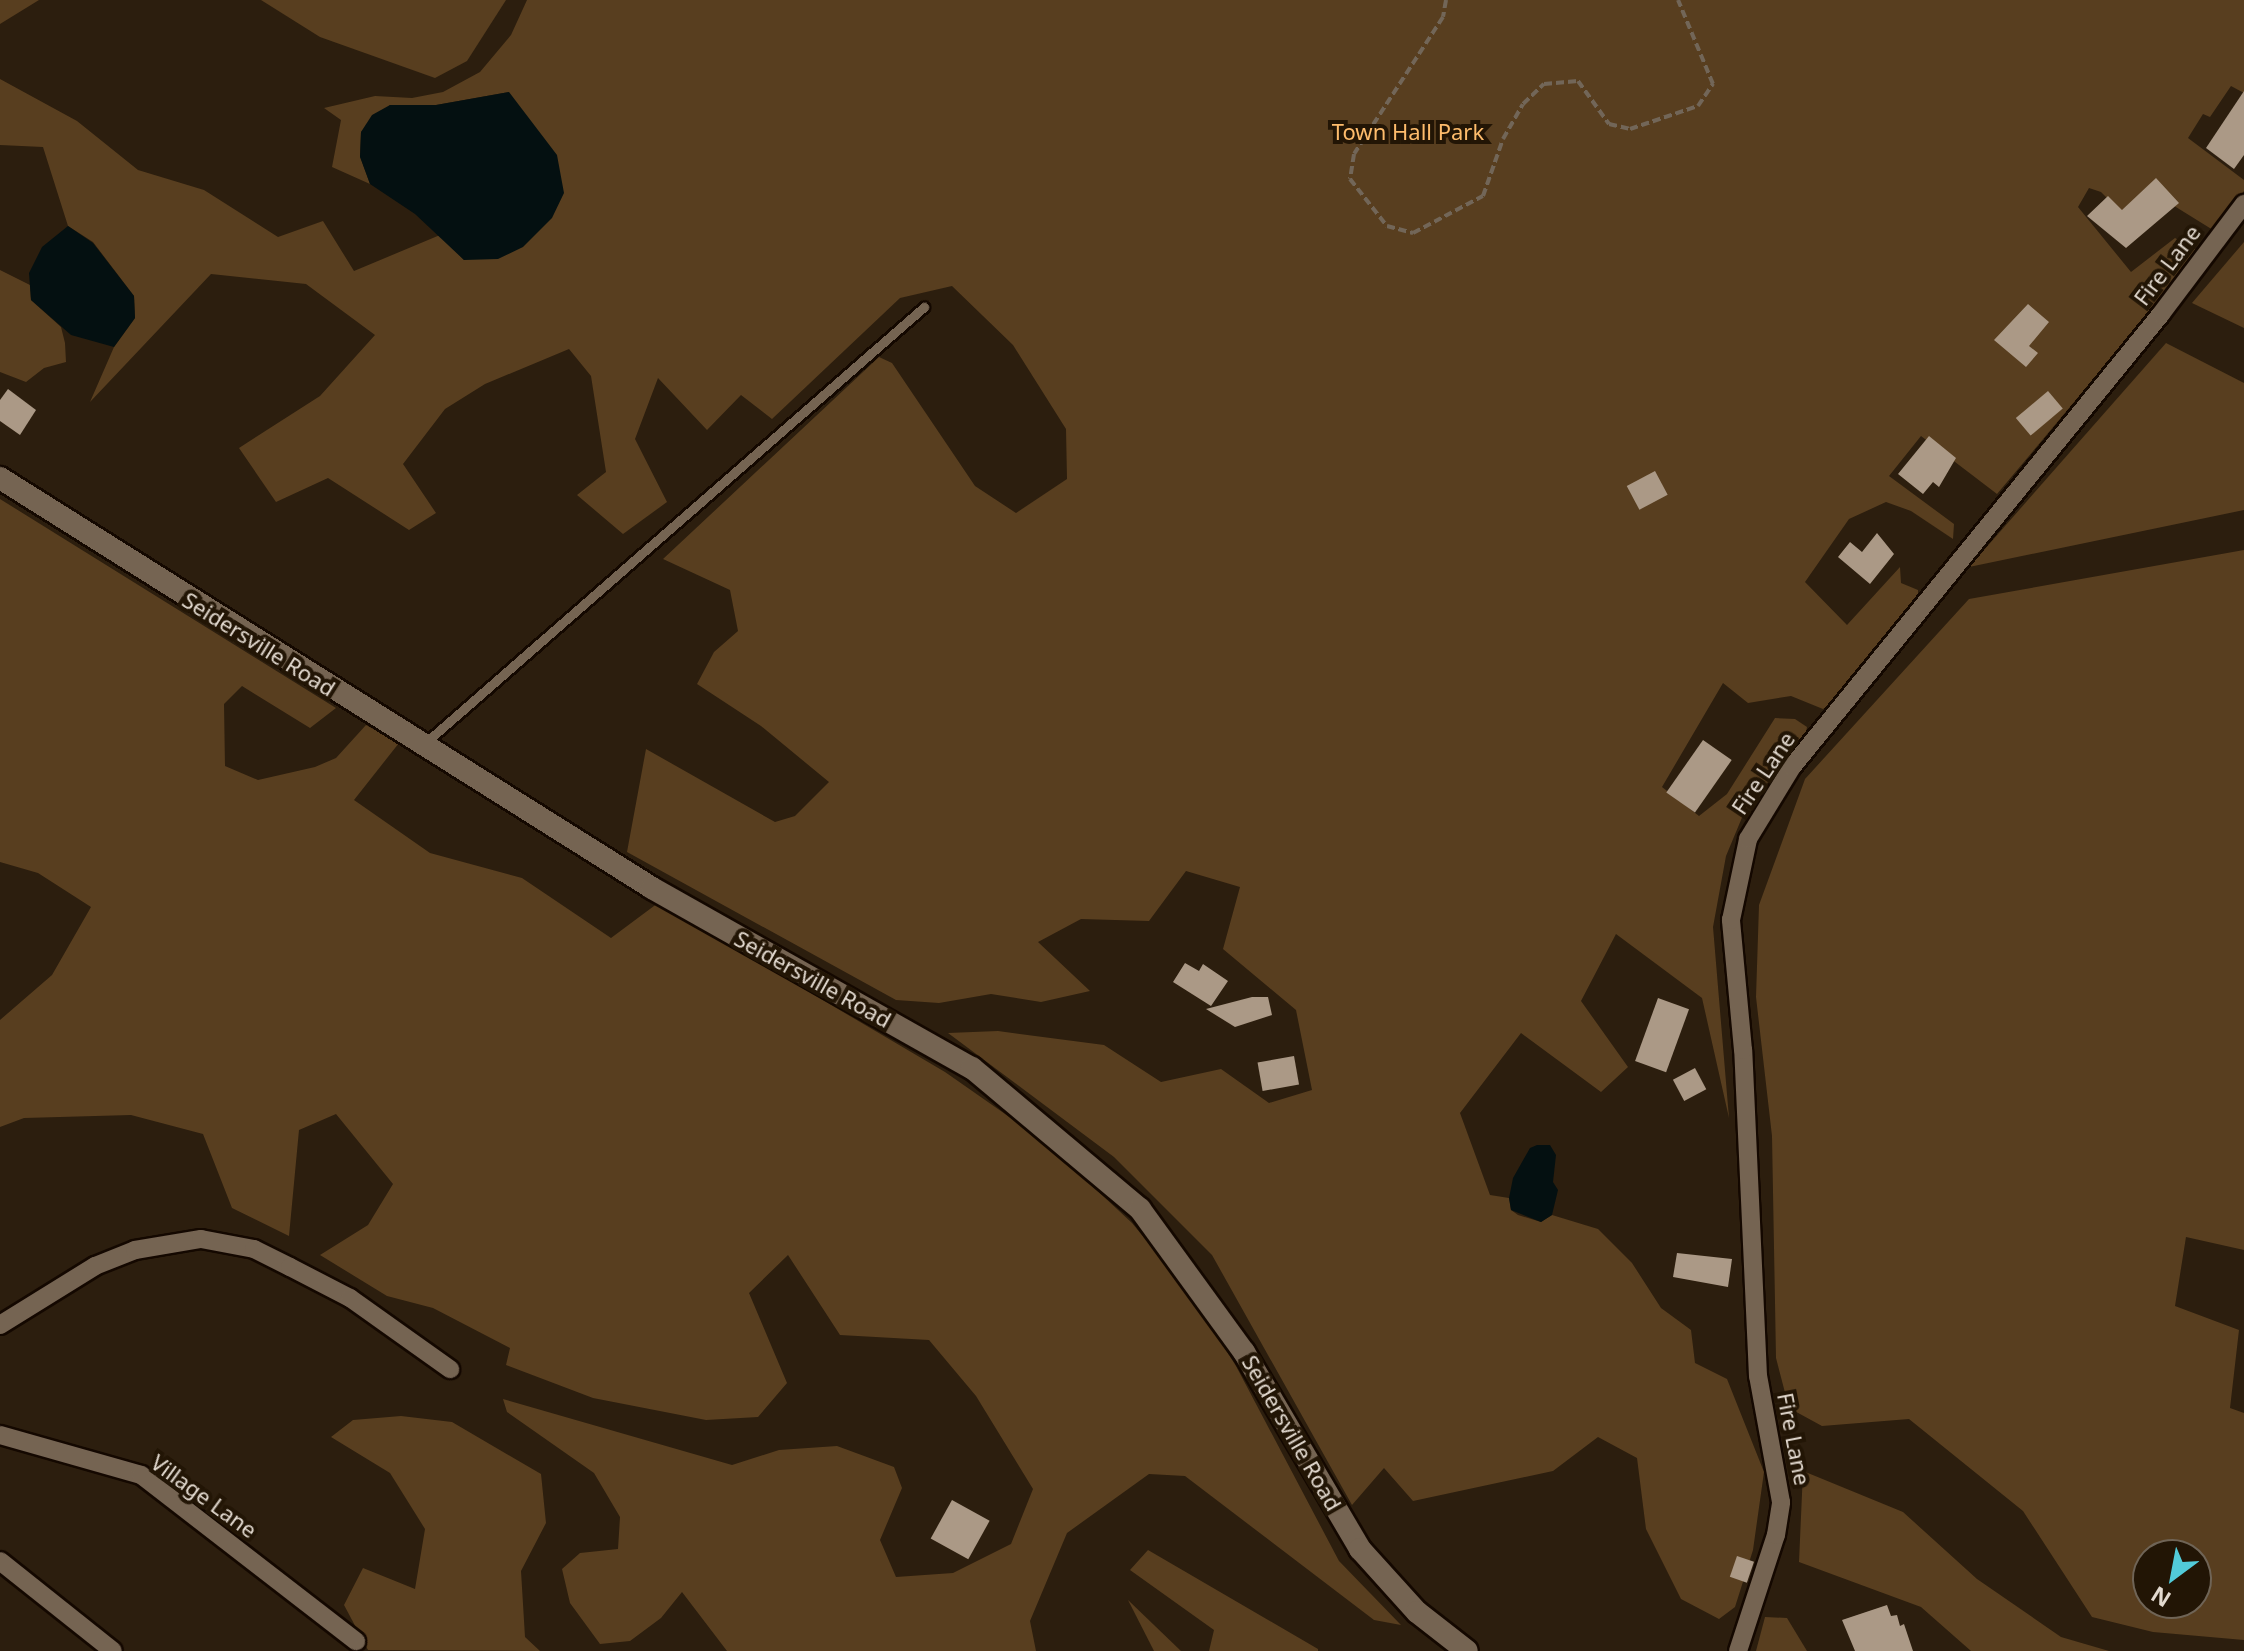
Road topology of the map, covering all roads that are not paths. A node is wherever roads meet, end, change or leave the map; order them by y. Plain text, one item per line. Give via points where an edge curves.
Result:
1 (2244, 204) edge
2 (924, 307) dead end
3 (0, 478) edge
4 (422, 746) junction
5 (0, 1325) edge
6 (450, 1369) dead end
7 (0, 1435) edge
8 (0, 1561) edge
9 (356, 1641) dead end
10 (113, 1651) edge
11 (1467, 1651) edge
12 (1738, 1651) edge

1 - 12 street, Fire Lane via 2161,314 1792,767 1748,839 1731,920 1743,1050 1758,1376 1781,1502 1776,1535
2 - 4 lane
3 - 4 street, Seidersville Road
4 - 11 street, Seidersville Road via 652,888 972,1068 1140,1209 1244,1352 1360,1549 1417,1612
5 - 6 street via 95,1266 135,1250 201,1239 254,1249 350,1298
7 - 9 street, Village Lane via 141,1475
8 - 10 street

